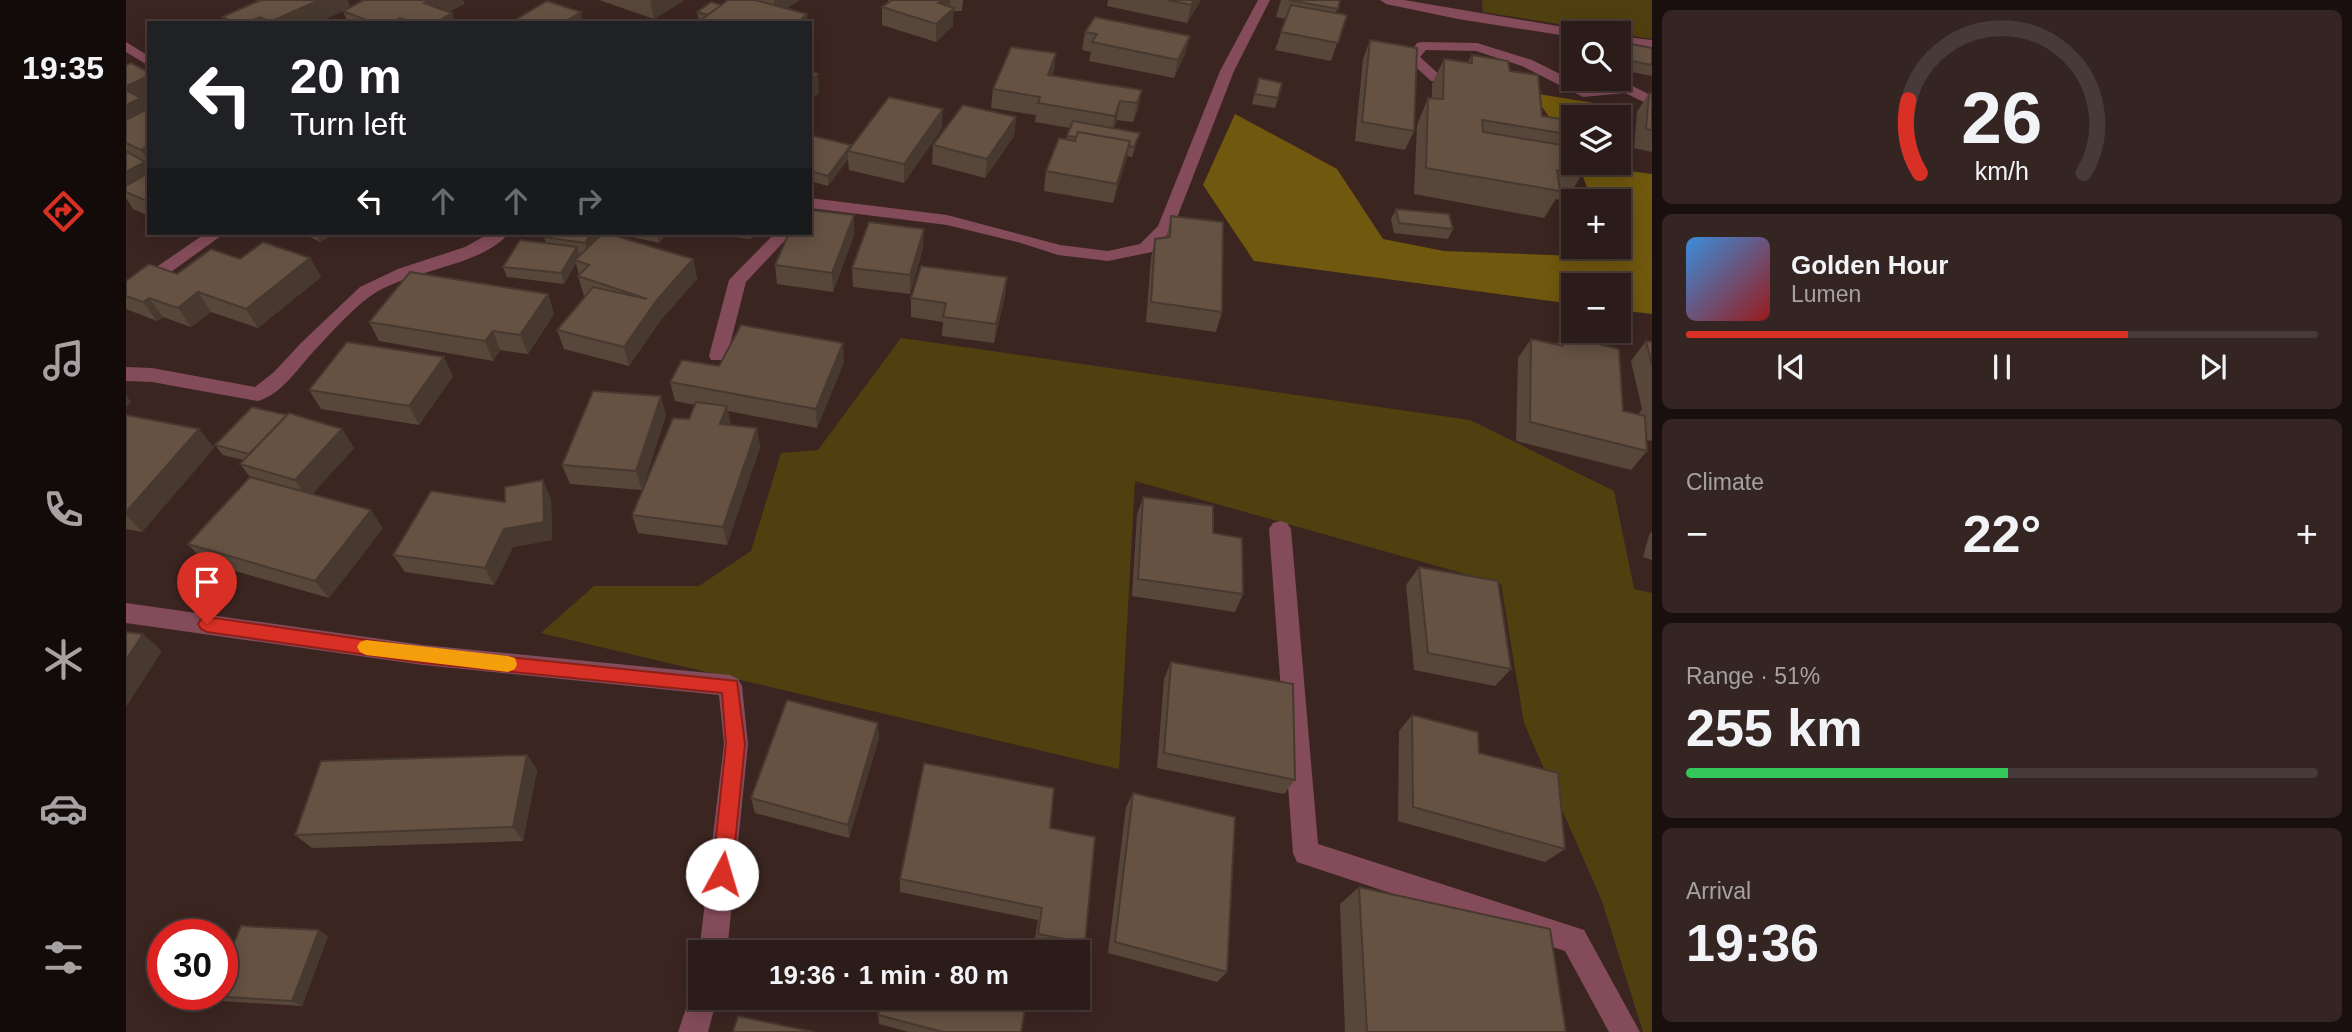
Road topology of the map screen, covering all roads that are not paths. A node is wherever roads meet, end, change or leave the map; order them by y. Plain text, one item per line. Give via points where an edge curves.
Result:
1 (1264, 0) edge
2 (1386, 0) edge
3 (1458, 0) edge
4 (1458, 15) junction
5 (1561, 31) edge
6 (1631, 41) edge
7 (1652, 44) edge
8 (126, 46) edge
9 (147, 61) edge
10 (1436, 78) dead end
11 (1561, 80) edge
12 (1582, 91) edge
13 (1610, 91) edge
14 (1629, 91) edge
15 (1652, 102) edge
16 (812, 204) edge
17 (214, 235) edge
18 (498, 235) edge
19 (782, 235) edge
20 (126, 296) edge
21 (718, 356) dead end
22 (126, 374) edge
23 (1280, 529) dead end
24 (126, 613) edge
25 (714, 940) edge
26 (699, 1010) edge
27 (693, 1032) edge
28 (1625, 1032) edge

1 - 16 street via 1227,71 1165,228 1146,248 1108,256 1058,250 947,220
2 - 4 street
3 - 4 street
4 - 5 street
6 - 7 street
8 - 9 street
10 - 11 street via 1413,58 1422,46 1477,47 1527,63
12 - 13 street
14 - 15 street
17 - 20 street
18 - 22 street via 471,251 366,291 281,377 258,394
19 - 21 street via 738,280
23 - 28 street via 1306,853 1574,940
24 - 25 street via 423,655 730,686 736,744
26 - 27 street

